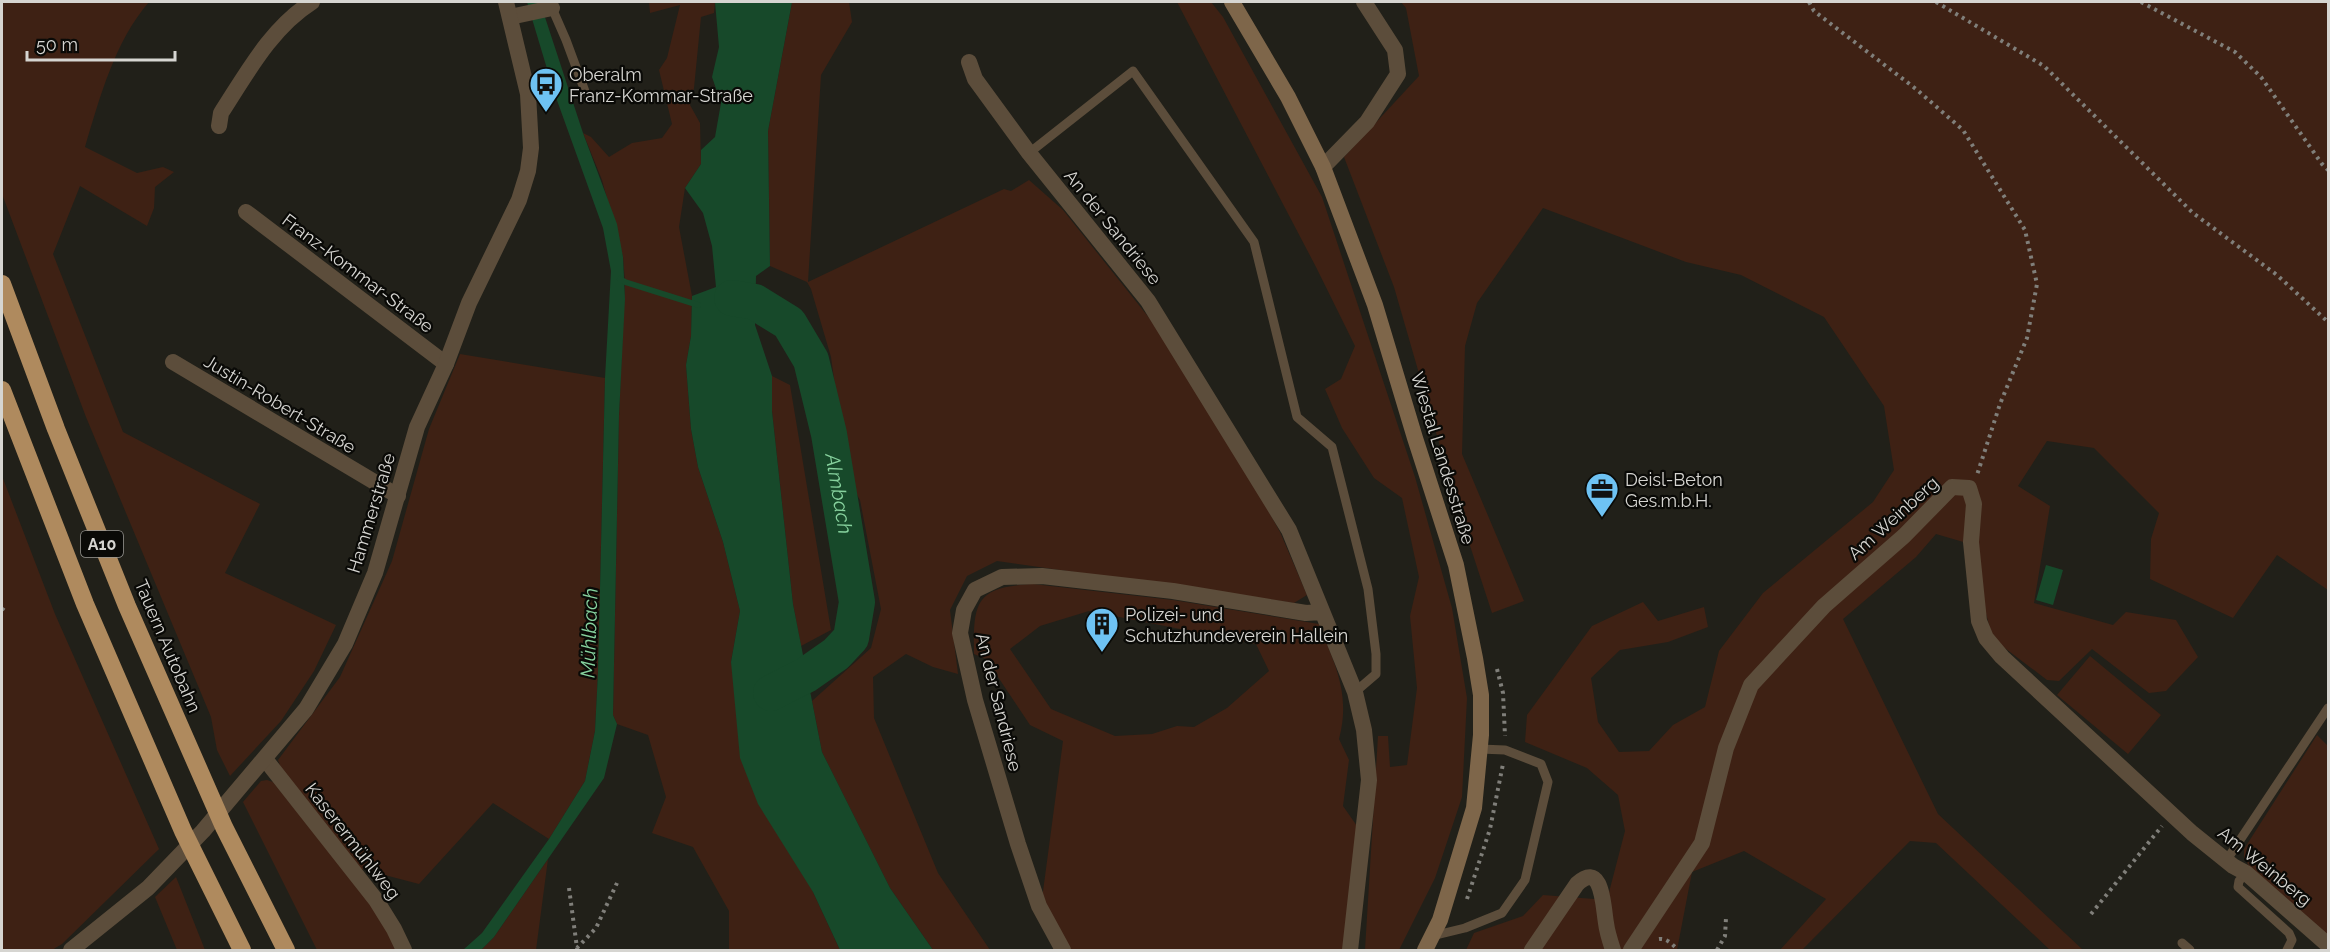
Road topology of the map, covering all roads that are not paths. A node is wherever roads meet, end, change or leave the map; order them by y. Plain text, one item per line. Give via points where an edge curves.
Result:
1 (312, 2) edge
2 (1232, 2) edge
3 (1364, 2) edge
4 (549, 7) edge
5 (512, 11) edge
6 (969, 62) dead end
7 (586, 94) dead end
8 (219, 126) dead end
9 (1029, 153) junction
10 (1323, 166) junction
11 (246, 212) dead end
12 (2, 284) edge
13 (173, 362) dead end
14 (446, 364) junction
15 (2, 390) edge
16 (398, 496) junction
17 (1321, 612) junction
18 (1355, 692) junction
19 (2328, 708) edge
20 (1480, 749) junction
21 (265, 759) junction
22 (2226, 861) junction
23 (2246, 873) junction
24 (2182, 943) dead end
25 (1429, 944) edge
26 (2328, 945) edge
27 (71, 951) edge
28 (242, 951) edge
29 (286, 951) edge
30 (404, 951) edge
31 (1063, 951) edge
32 (1350, 951) edge
33 (1532, 951) edge
34 (1613, 951) edge
35 (1631, 951) edge
36 (2190, 951) edge
37 (2287, 951) edge

1 - 8 street via 294,13 272,37 221,113
2 - 10 main road, Wiestal Landesstraße via 1283,87
3 - 10 street via 1395,50 1398,74 1367,122
4 - 5 street
4 - 7 lane
5 - 14 street, Hammerstraße via 528,94 528,171 519,200 469,303
6 - 9 street, An der Sandriese via 975,79
9 - 17 street, An der Sandriese via 1148,301 1179,349 1289,530
9 - 18 lane via 1133,71 1254,242 1297,417 1332,447 1368,589 1376,674
10 - 20 main road, Wiestal Landesstraße via 1375,305 1456,566 1479,686
11 - 14 street, Franz-Kommar-Straße
12 - 29 highway, Tauern Autobahn / A10 via 127,606 224,827
13 - 16 street, Justin-Robert-Straße
14 - 16 street, Hammerstraße via 417,428
15 - 28 highway, A10 via 85,604 183,831
16 - 21 street, Hammerstraße via 375,573 345,644 306,709
17 - 18 street, An der Sandriese
17 - 31 street, An der Sandriese via 1042,576 1002,577 975,590 964,610 960,633 975,700 1039,906
18 - 32 street, An der Sandriese via 1369,780
19 - 22 lane
20 - 25 main road, Wiestal Landesstraße via 1474,808
20 - 25 lane via 1506,750 1541,765 1548,782 1525,880 1502,913
21 - 27 street, Hammerstraße via 148,888
21 - 30 street, Kaserermühlweg via 376,900
22 - 23 street, Am Weinberg
22 - 35 street, Am Weinberg via 2002,657 1986,638 1978,621 1971,542 1974,504 1969,488 1952,487 1904,536 1824,606 1751,685 1726,748 1702,843
23 - 26 street, Am Weinberg
23 - 37 lane via 2238,887 2289,933 2292,939
24 - 36 lane
33 - 34 street via 1577,884 1591,878 1601,888

